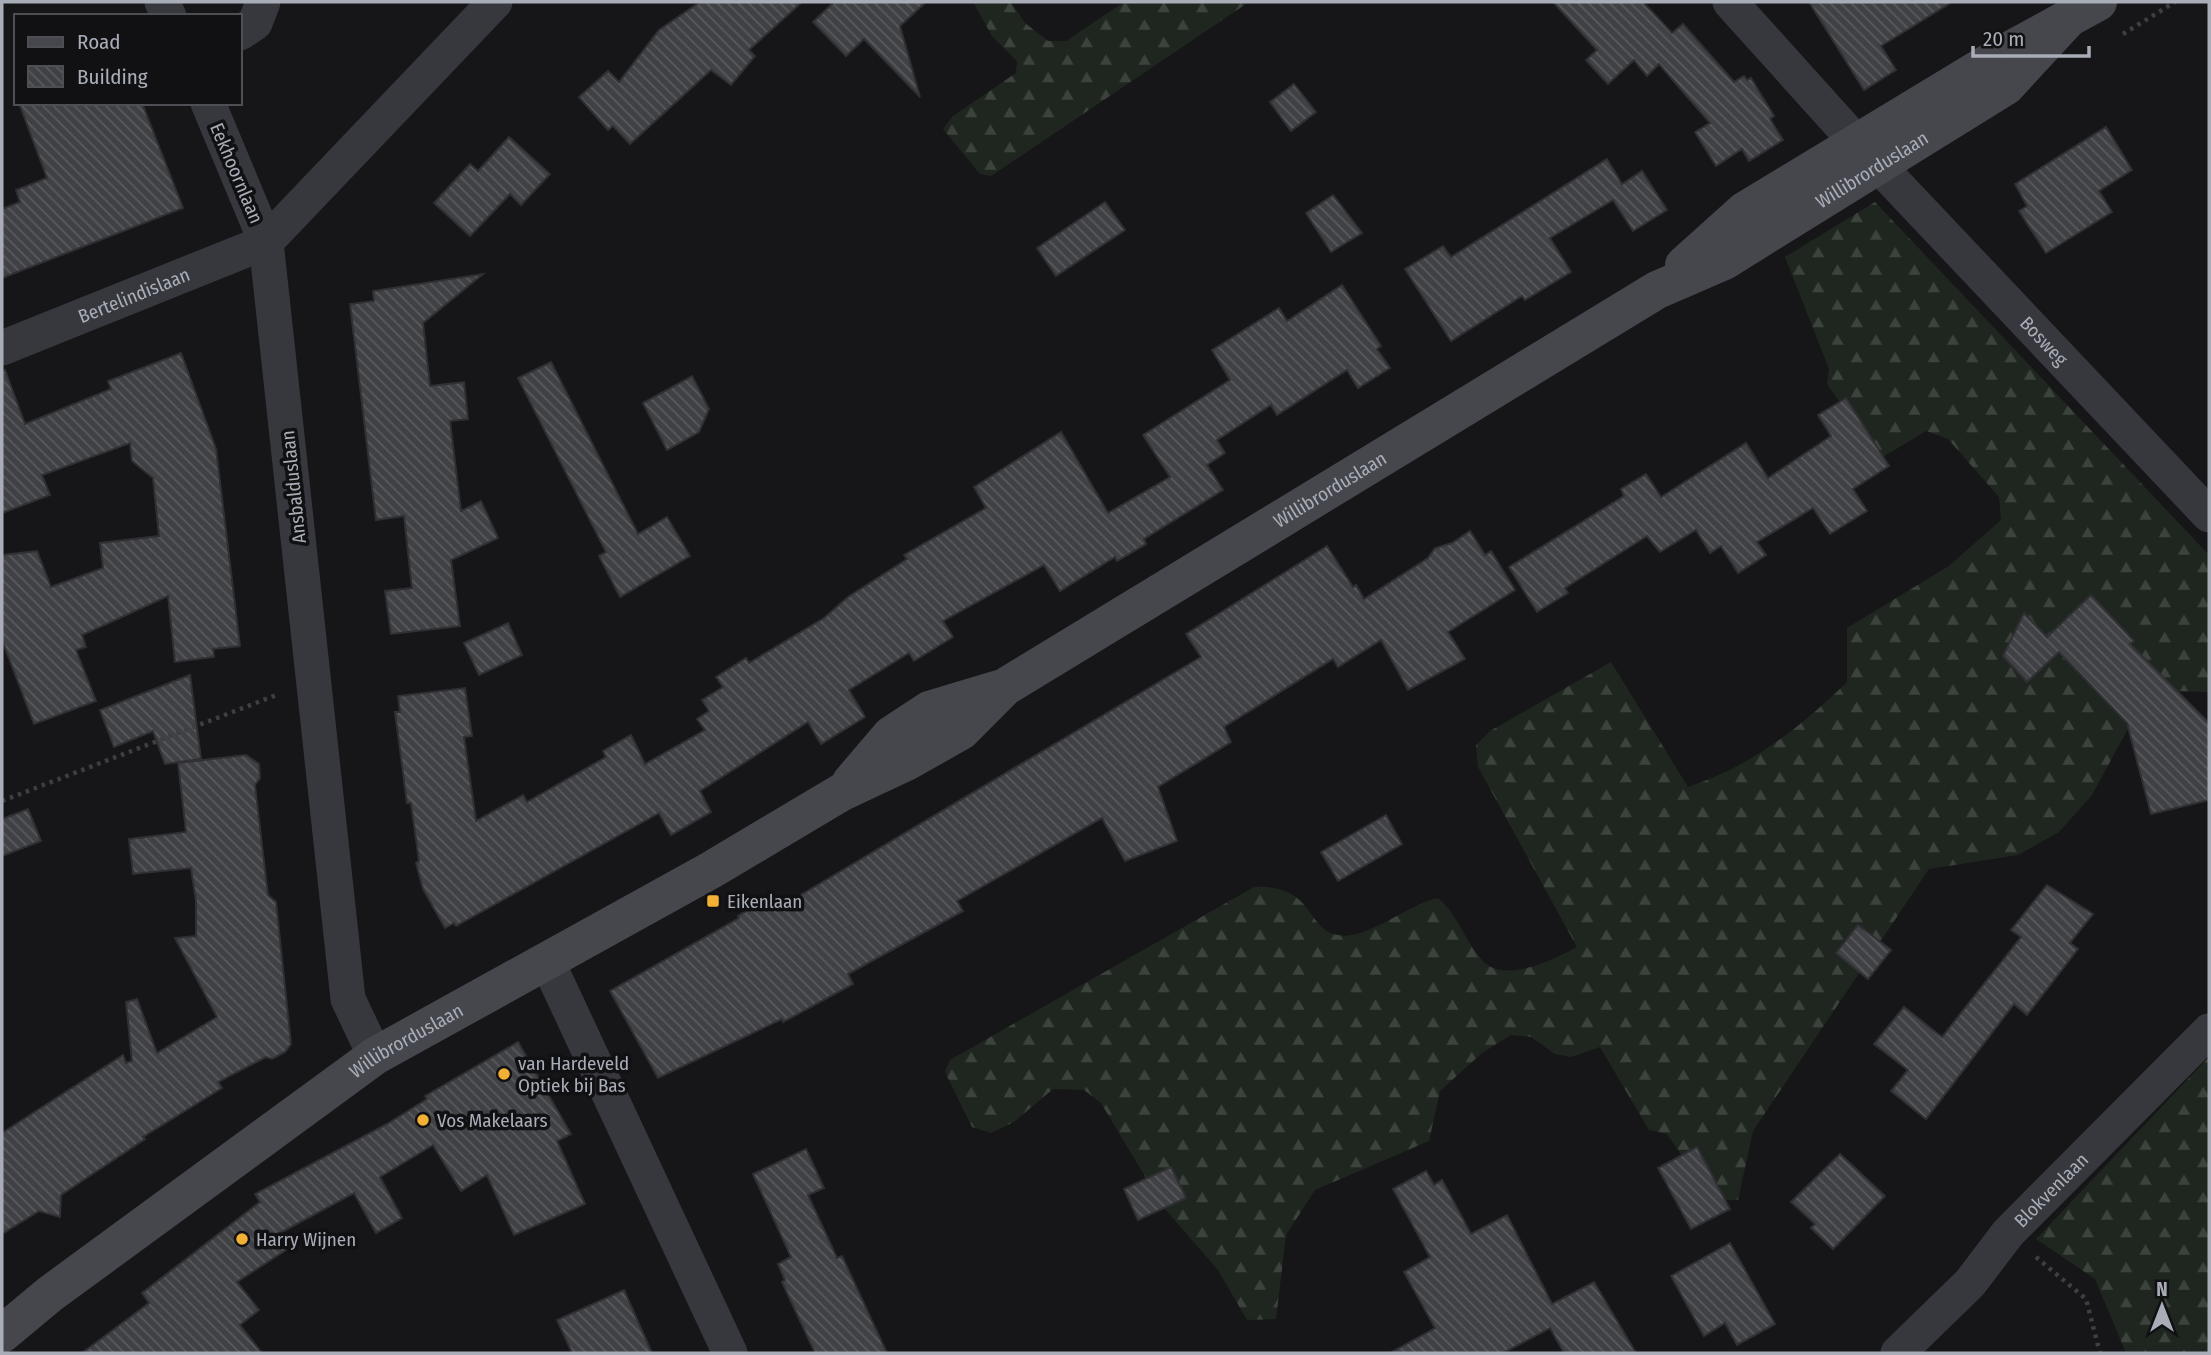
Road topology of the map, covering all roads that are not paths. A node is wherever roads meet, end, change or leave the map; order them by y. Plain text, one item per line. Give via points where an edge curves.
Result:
1 (262, 2) edge
2 (495, 2) edge
3 (1730, 2) edge
4 (2098, 2) edge
5 (242, 32) edge
6 (209, 105) edge
7 (1869, 155) junction
8 (266, 242) junction
9 (2, 348) edge
10 (2209, 515) edge
11 (547, 961) junction
12 (2209, 1031) edge
13 (375, 1056) junction
14 (2, 1334) edge
15 (730, 1353) edge
16 (1898, 1353) edge

1 - 5 street via 254,23
2 - 8 street
3 - 7 street, Bosweg
4 - 7 main road, Willibrorduslaan via 2005,53
6 - 8 street, Eekhoornlaan
7 - 10 street, Bosweg
7 - 11 main road, Willibrorduslaan via 1744,211 1657,290 1005,687 961,731 842,792
8 - 9 street, Bertelindislaan
8 - 13 street, Ansbalduslaan via 348,999
11 - 13 main road, Willibrorduslaan
11 - 15 street
12 - 16 street, Blokvenlaan via 2008,1233 1970,1283
13 - 14 main road, Willibrorduslaan

